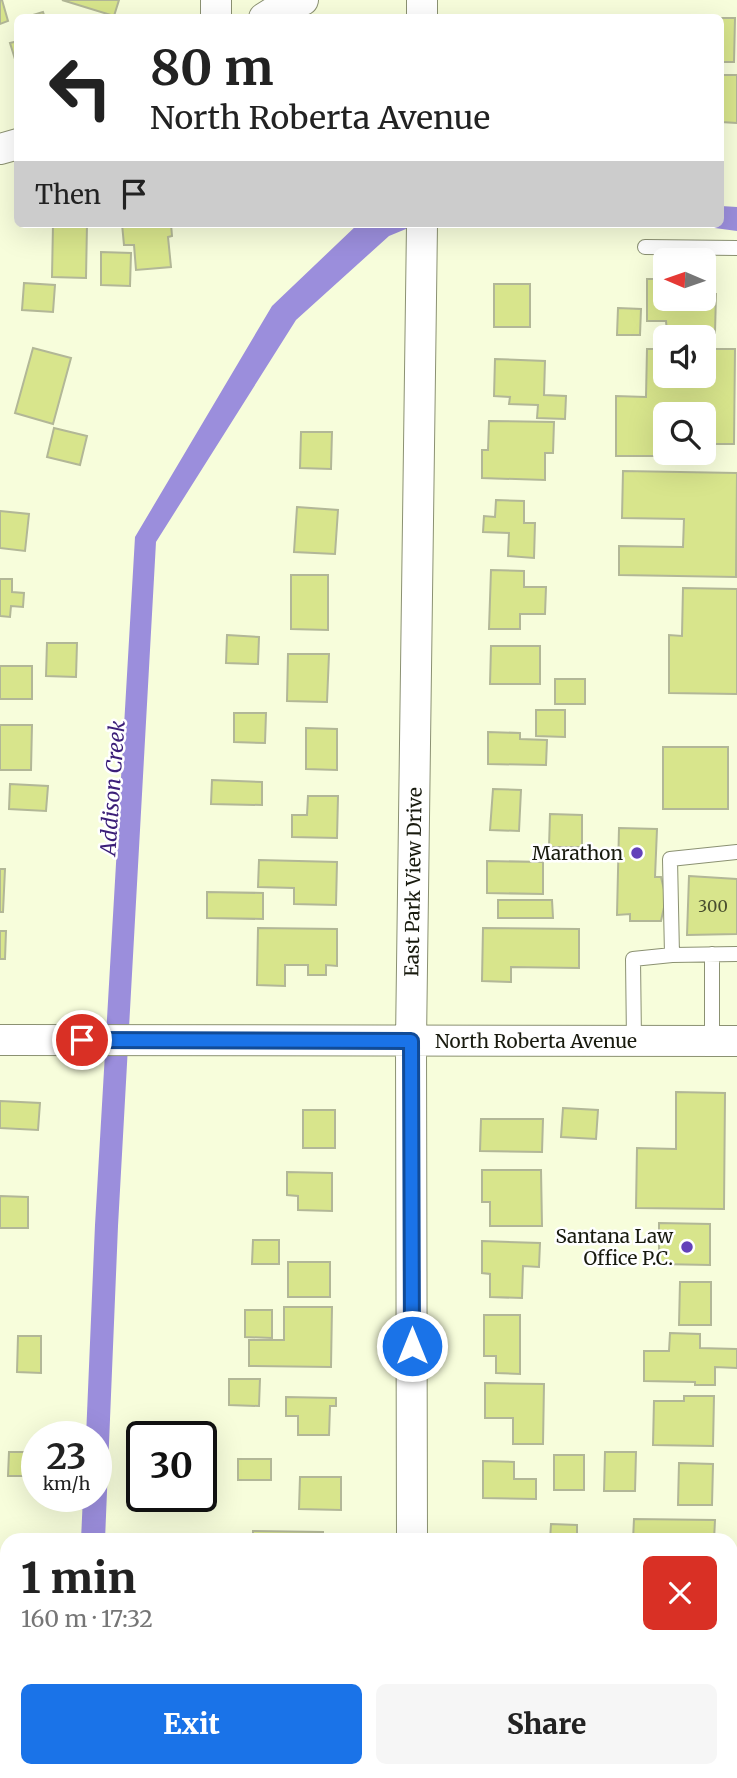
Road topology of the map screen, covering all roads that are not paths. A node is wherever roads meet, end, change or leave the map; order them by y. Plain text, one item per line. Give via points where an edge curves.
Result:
1 (303, 0) edge
2 (270, 14) edge
3 (422, 230) edge
4 (645, 247) dead end
5 (737, 248) edge
6 (737, 852) edge
7 (712, 954) junction
8 (737, 954) edge
9 (672, 955) junction
10 (0, 1040) edge
11 (411, 1041) junction
12 (634, 1041) junction
13 (724, 1041) edge
14 (412, 1533) edge

1 - 2 street
3 - 11 street, East Park View Drive
4 - 5 lane
6 - 9 lane via 670,859
7 - 8 lane
7 - 9 lane
7 - 13 lane
9 - 12 lane via 633,960
10 - 11 street, North Roberta Avenue
11 - 12 street, North Roberta Avenue
11 - 14 street, East Park View Drive
12 - 13 street, North Roberta Avenue

